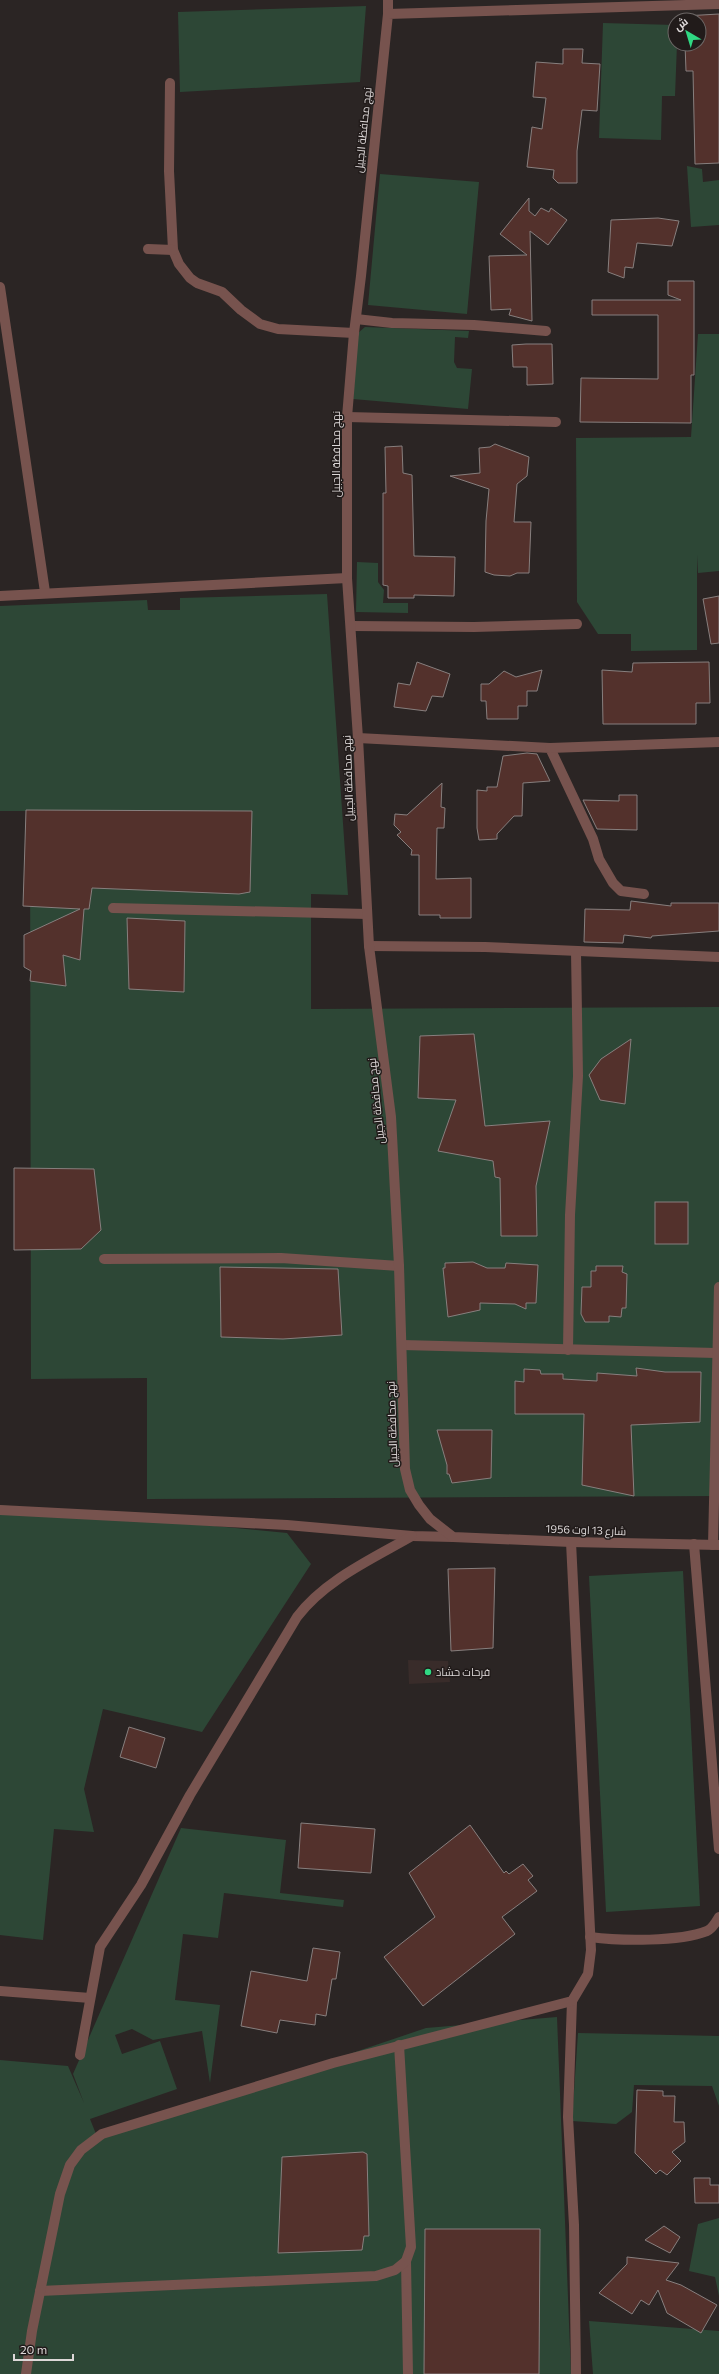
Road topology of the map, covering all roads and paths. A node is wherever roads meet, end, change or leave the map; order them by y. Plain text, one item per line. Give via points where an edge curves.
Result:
1 (388, 0) edge
2 (685, 3) edge
3 (719, 4) edge
4 (388, 14) junction
5 (170, 84) dead end
6 (148, 249) dead end
7 (173, 250) junction
8 (0, 287) edge
9 (356, 319) junction
10 (546, 331) dead end
11 (354, 333) junction
12 (347, 418) junction
13 (556, 422) dead end
14 (347, 578) junction
15 (45, 592) junction
16 (0, 596) edge
17 (577, 624) dead end
18 (352, 626) junction
19 (358, 738) junction
20 (719, 742) edge
21 (550, 748) junction
22 (644, 894) dead end
23 (113, 908) dead end
24 (367, 914) junction
25 (369, 946) junction
26 (576, 952) junction
27 (719, 957) edge
28 (104, 1259) dead end
29 (399, 1266) junction
30 (719, 1288) edge
31 (402, 1345) junction
32 (568, 1350) junction
33 (716, 1353) junction
34 (0, 1510) edge
35 (412, 1536) junction
36 (453, 1537) junction
37 (571, 1542) junction
38 (694, 1544) junction
39 (716, 1545) edge
40 (719, 1849) edge
41 (719, 1917) edge
42 (590, 1937) junction
43 (0, 1991) edge
44 (90, 1998) junction
45 (572, 2001) junction
46 (399, 2045) junction
47 (80, 2054) dead end
48 (406, 2260) junction
49 (40, 2291) junction
50 (26, 2374) edge
51 (408, 2374) edge
52 (576, 2374) edge

1 - 4 street, نهج محافظة الجبيل
2 - 3 street
2 - 4 street
4 - 9 street, نهج محافظة الجبيل
5 - 7 street via 169,171
6 - 7 street
7 - 11 street via 179,264 190,278 222,292 260,324 278,329
8 - 15 street
9 - 10 street
9 - 11 street, نهج محافظة الجبيل
11 - 12 street, نهج محافظة الجبيل
12 - 13 street
12 - 14 street, نهج محافظة الجبيل
14 - 15 street
14 - 18 street, نهج محافظة الجبيل
15 - 16 street
17 - 18 street via 474,628
18 - 19 street, نهج محافظة الجبيل
19 - 21 street
19 - 24 street, نهج محافظة الجبيل
20 - 21 street
21 - 22 street via 593,839 599,859 613,883 622,891
23 - 24 street
24 - 25 street, نهج محافظة الجبيل
25 - 26 street via 485,947
25 - 29 street, نهج محافظة الجبيل via 391,1117
26 - 27 street
26 - 32 street via 578,1076 570,1215
28 - 29 street via 281,1258
29 - 31 street, نهج محافظة الجبيل
30 - 33 street
31 - 32 street
31 - 36 street, نهج محافظة الجبيل via 405,1469 410,1490 430,1519
32 - 33 street
33 - 39 street
34 - 35 street, شارع 13 اوت 1956 via 287,1525
35 - 36 street, شارع 13 اوت 1956
35 - 44 street via 324,1588 310,1600 297,1617 190,1795 141,1885 100,1947
36 - 37 street, شارع 13 اوت 1956
37 - 38 street, شارع 13 اوت 1956
37 - 42 street
38 - 39 street, شارع 13 اوت 1956
38 - 40 street
41 - 42 street via 709,1931 688,1936 622,1941
42 - 45 street via 588,1974
43 - 44 street
44 - 47 street
45 - 46 street
45 - 52 street via 568,2117 574,2225
46 - 48 street via 410,2229 410,2247
46 - 49 street via 102,2134 81,2150 70,2165 60,2194
48 - 49 street via 395,2270 376,2276
48 - 51 street
49 - 50 street

